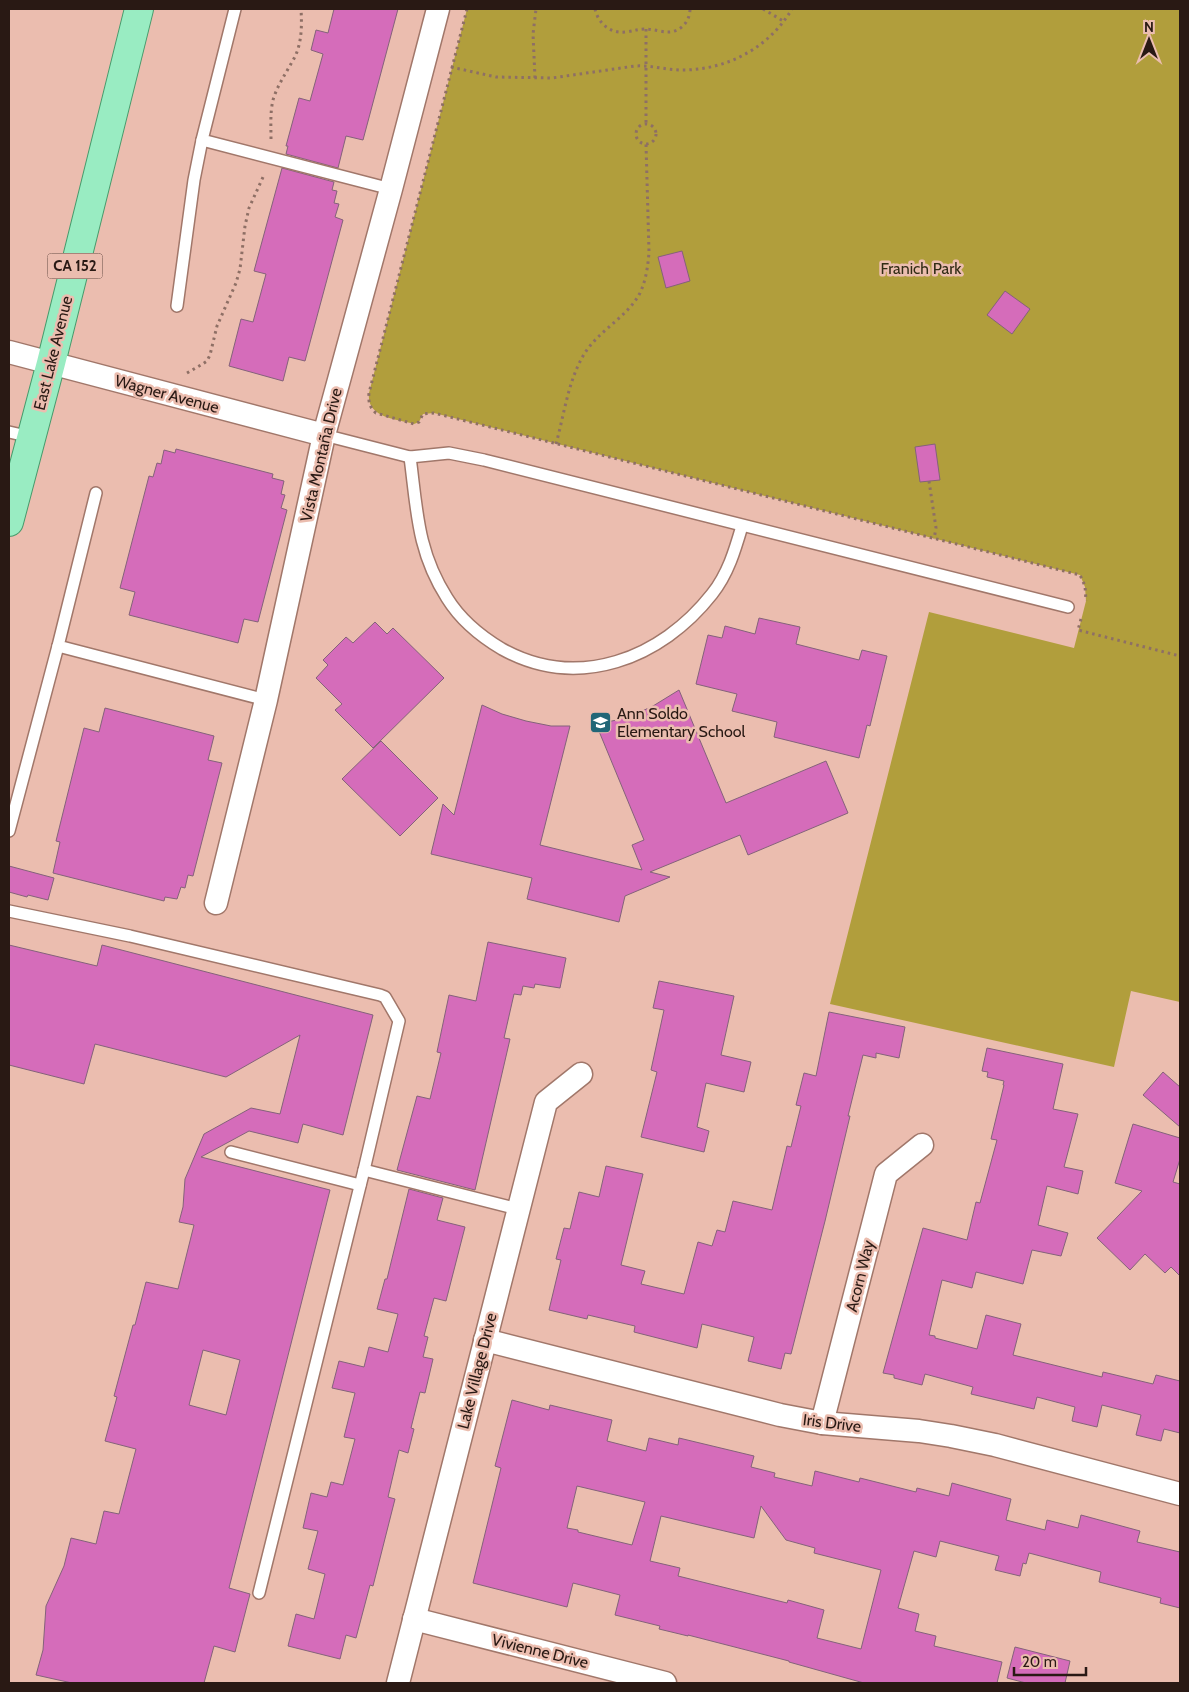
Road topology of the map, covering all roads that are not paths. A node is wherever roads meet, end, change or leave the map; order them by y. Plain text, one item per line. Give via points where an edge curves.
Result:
1 (139, 9) edge
2 (235, 9) edge
3 (438, 9) edge
4 (202, 140) junction
5 (391, 189) junction
6 (177, 306) dead end
7 (9, 352) edge
8 (51, 363) junction
9 (20, 435) edge
10 (324, 435) junction
11 (410, 457) junction
12 (96, 493) dead end
13 (9, 522) edge
14 (742, 526) junction
15 (1068, 607) dead end
16 (58, 646) junction
17 (266, 700) junction
18 (9, 831) edge
19 (216, 903) dead end
20 (9, 911) edge
21 (581, 1074) dead end
22 (922, 1145) dead end
23 (231, 1152) dead end
24 (364, 1170) junction
25 (360, 1185) junction
26 (518, 1209) junction
27 (485, 1340) junction
28 (822, 1423) junction
29 (1180, 1494) edge
30 (259, 1593) dead end
31 (414, 1619) junction
32 (398, 1683) edge
33 (665, 1683) edge

1 - 8 main road, East Lake Avenue / CA 152
2 - 4 lane
3 - 5 street, Vista Montaña Drive
4 - 5 lane
4 - 6 lane
5 - 10 street, Vista Montaña Drive
7 - 8 street, Wagner Avenue
8 - 9 main road, East Lake Avenue / CA 152
8 - 10 street, Wagner Avenue
9 - 13 main road, East Lake Avenue / CA 152
10 - 11 lane
10 - 17 street, Vista Montaña Drive
11 - 14 lane via 449,453
11 - 14 lane via 421,537 447,599 479,634 507,651 540,664 576,669 624,661 671,635 692,618 713,593 733,557
12 - 16 lane
14 - 15 lane
16 - 17 lane
16 - 18 lane
17 - 19 street, Vista Montaña Drive
20 - 24 lane via 130,936 385,997 399,1021
21 - 26 street, Lake Village Drive via 546,1102
22 - 28 street, Acorn Way via 886,1174
23 - 25 lane
24 - 25 lane
24 - 26 lane
25 - 30 lane
26 - 27 street, Lake Village Drive
27 - 28 street, Iris Drive via 754,1409
27 - 31 street, Lake Village Drive
28 - 29 street, Iris Drive via 951,1436
31 - 32 street, Lake Village Drive
31 - 33 street, Vivienne Drive

